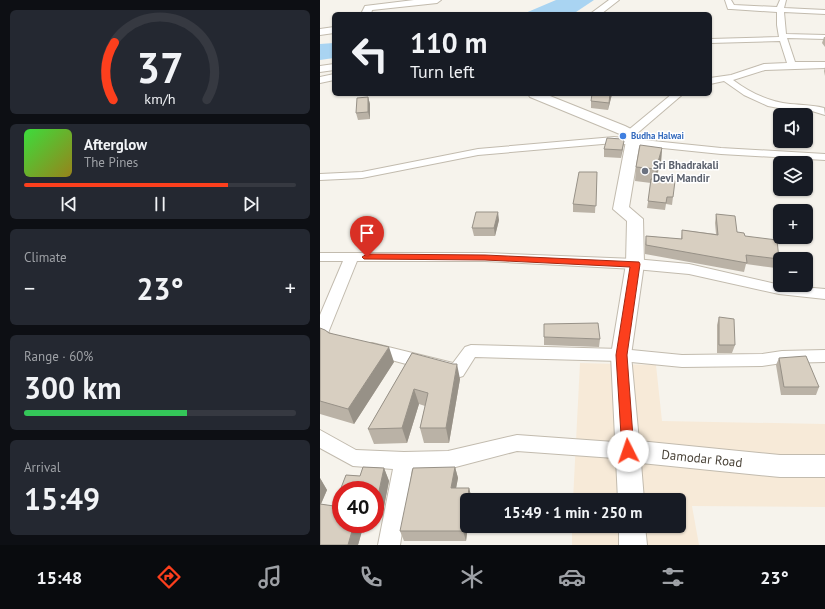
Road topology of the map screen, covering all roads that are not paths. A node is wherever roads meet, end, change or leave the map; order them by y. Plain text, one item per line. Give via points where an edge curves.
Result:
1 (361, 0) edge
2 (437, 0) edge
3 (615, 0) edge
4 (728, 0) edge
5 (783, 0) edge
6 (779, 9) junction
7 (367, 11) edge
8 (598, 12) edge
9 (825, 12) edge
10 (332, 30) edge
11 (320, 32) edge
12 (825, 37) edge
13 (783, 38) junction
14 (712, 41) edge
15 (792, 65) junction
16 (825, 65) edge
17 (332, 67) edge
18 (320, 69) edge
19 (332, 77) edge
20 (725, 78) junction
21 (320, 80) edge
22 (712, 80) edge
23 (538, 96) edge
24 (676, 96) edge
25 (825, 112) edge
26 (632, 138) junction
27 (825, 157) edge
28 (320, 177) edge
29 (320, 256) edge
30 (352, 257) junction
31 (635, 264) junction
32 (825, 294) edge
33 (325, 335) edge
34 (358, 344) edge
35 (621, 355) junction
36 (825, 356) edge
37 (320, 438) edge
38 (628, 451) junction
39 (404, 461) junction
40 (825, 466) edge
41 (631, 493) edge
42 (632, 533) edge
43 (389, 545) edge
44 (633, 545) edge

1 - 7 street
2 - 7 street
3 - 8 street
4 - 6 street via 731,6
5 - 6 street
6 - 9 street
6 - 13 street
10 - 11 street
12 - 13 street
13 - 14 street
13 - 15 street
15 - 16 street
15 - 20 street via 764,68
17 - 18 street
19 - 21 street
20 - 22 street
20 - 25 street via 764,102 779,106 818,108
23 - 26 street
24 - 26 street
26 - 27 street via 721,151
26 - 28 street via 478,152 362,175
26 - 31 street via 621,209 635,219
29 - 30 street
30 - 31 street via 485,258
30 - 33 street
31 - 32 street via 689,269 779,289
31 - 35 street
34 - 35 street via 457,371 471,351
35 - 36 street via 682,361
35 - 38 street
37 - 39 street via 353,458
38 - 39 street via 518,443 448,460
38 - 40 street, Damodar Road via 780,466
38 - 41 street
39 - 43 street
42 - 44 street

